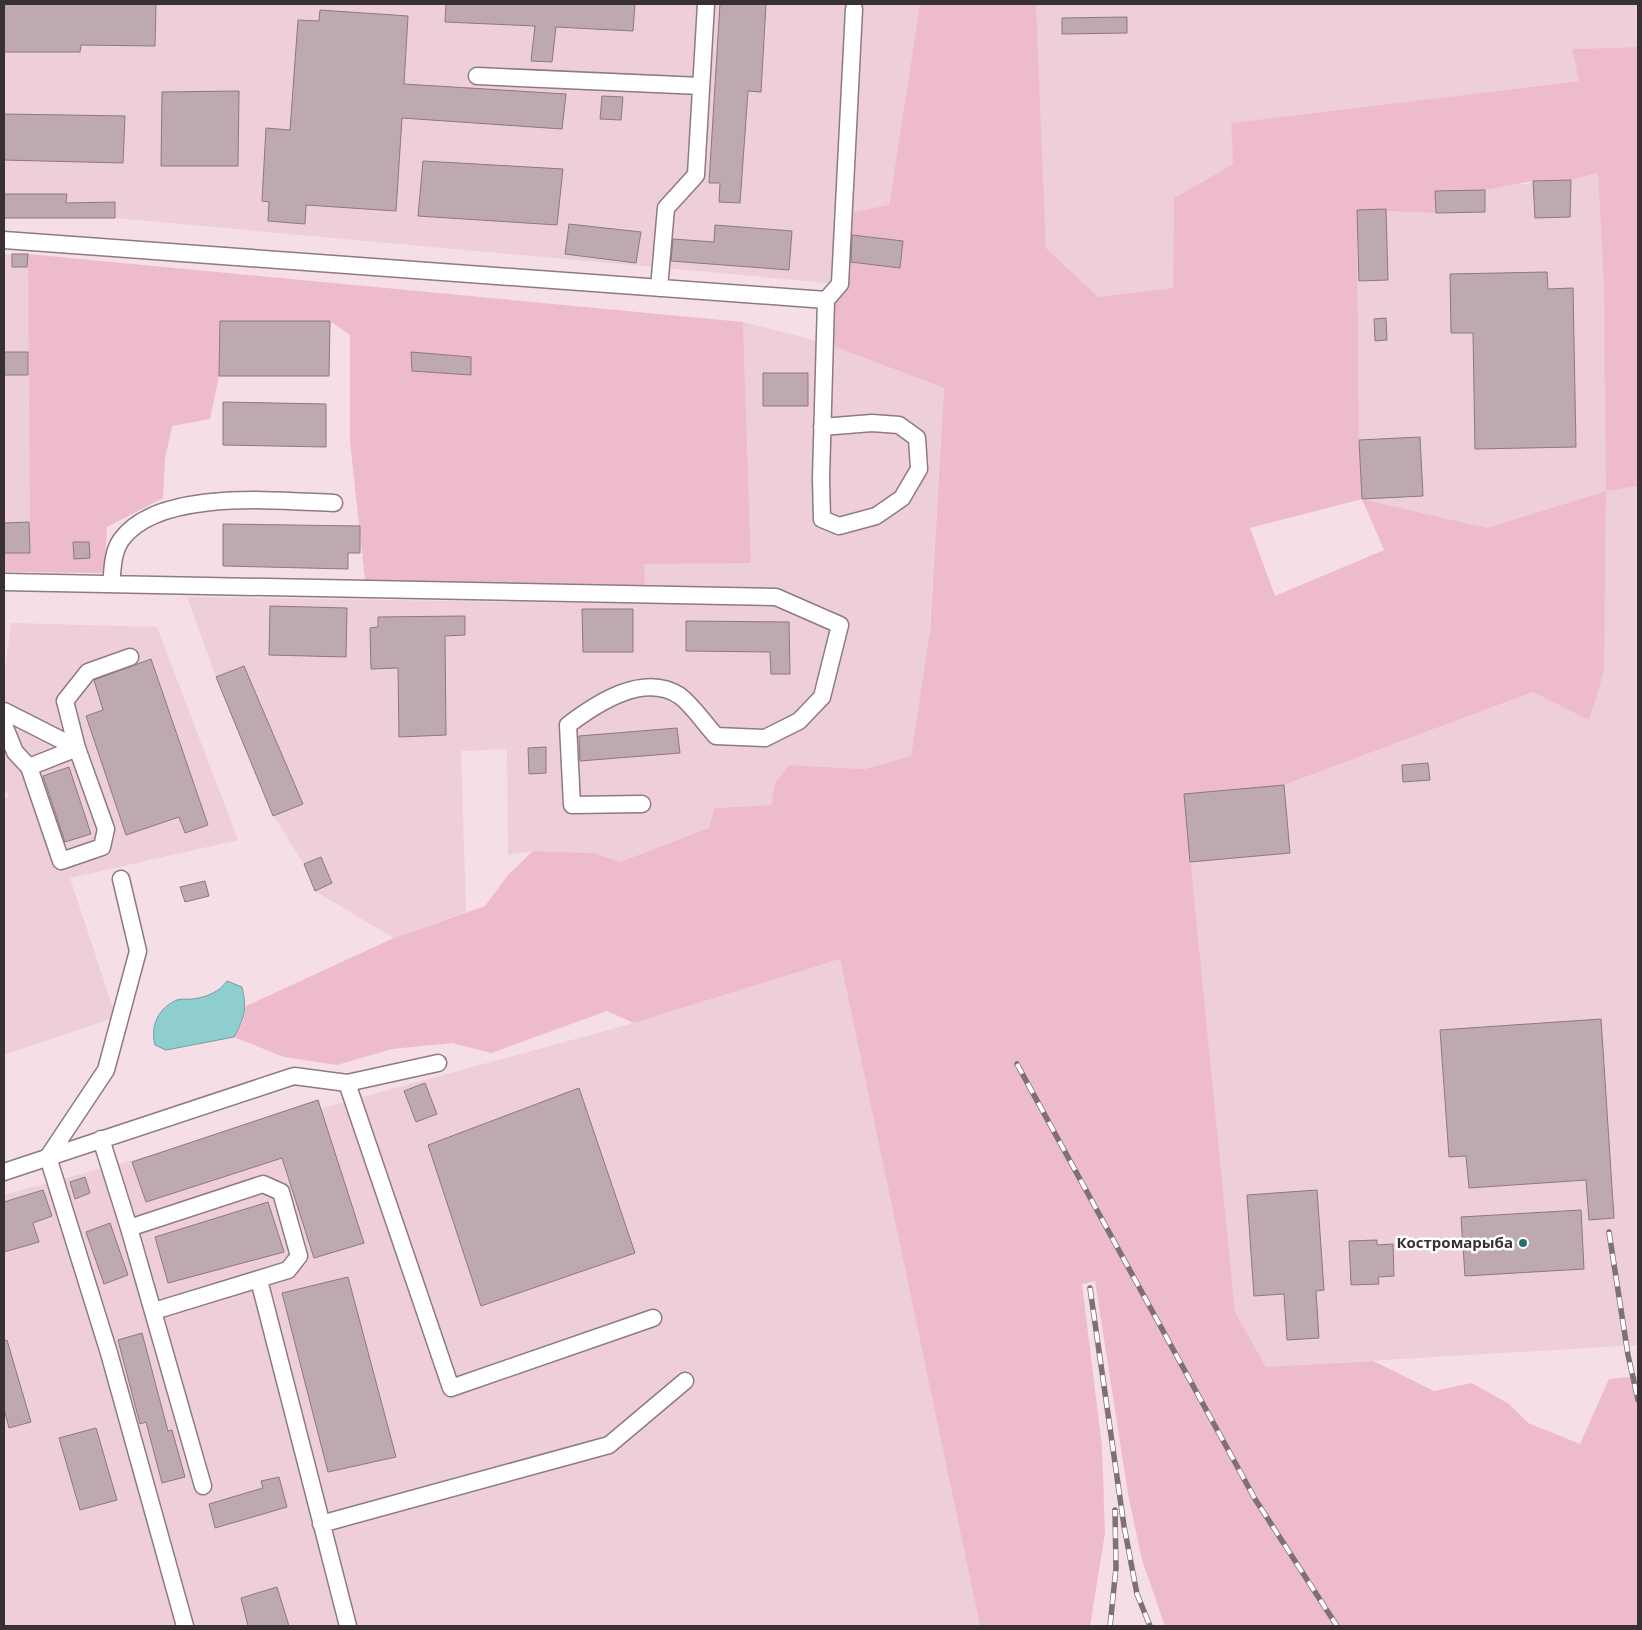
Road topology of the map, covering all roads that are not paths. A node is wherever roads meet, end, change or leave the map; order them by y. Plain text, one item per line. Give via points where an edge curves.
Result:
1 (706, 4) edge
2 (854, 9) dead end
3 (477, 76) dead end
4 (701, 86) junction
5 (4, 240) edge
6 (659, 288) junction
7 (826, 300) junction
8 (822, 427) junction
9 (334, 503) dead end
10 (4, 582) edge
11 (111, 584) junction
12 (130, 658) dead end
13 (4, 711) edge
14 (4, 725) edge
15 (77, 748) junction
16 (29, 767) junction
17 (642, 804) dead end
18 (121, 879) dead end
19 (438, 1063) dead end
20 (347, 1083) junction
21 (101, 1140) junction
22 (48, 1157) junction
23 (4, 1172) edge
24 (129, 1228) junction
25 (258, 1280) junction
26 (154, 1311) junction
27 (653, 1318) dead end
28 (685, 1381) dead end
29 (203, 1486) dead end
30 (321, 1524) junction
31 (185, 1626) edge
32 (348, 1626) edge

1 - 4 street
2 - 7 street via 840,284
3 - 4 street
4 - 6 street via 696,175 666,208
5 - 6 street
6 - 7 street
7 - 8 street
8 - 8 street via 872,423 899,425 917,438 919,469 902,498 876,516 839,526 822,519
9 - 11 street via 231,499 168,510 142,522 122,539 114,555
10 - 11 street
11 - 17 street via 776,597 840,625 822,697 799,721 765,738 716,736 680,696 657,686 623,693 594,706 568,725 572,805
12 - 15 street via 88,672 66,701
13 - 15 street
14 - 16 street via 16,752
15 - 16 street
15 - 16 street via 106,829 102,847 61,861
18 - 22 street via 138,951 106,1070
19 - 20 street
20 - 21 street via 294,1076
20 - 27 street via 451,1388
21 - 22 street
21 - 24 street
22 - 23 street
22 - 31 street via 109,1353
24 - 25 street via 263,1184 281,1192 299,1256 288,1270
24 - 26 street
25 - 26 street
25 - 30 street
26 - 29 street
28 - 30 street via 609,1445
30 - 32 street

